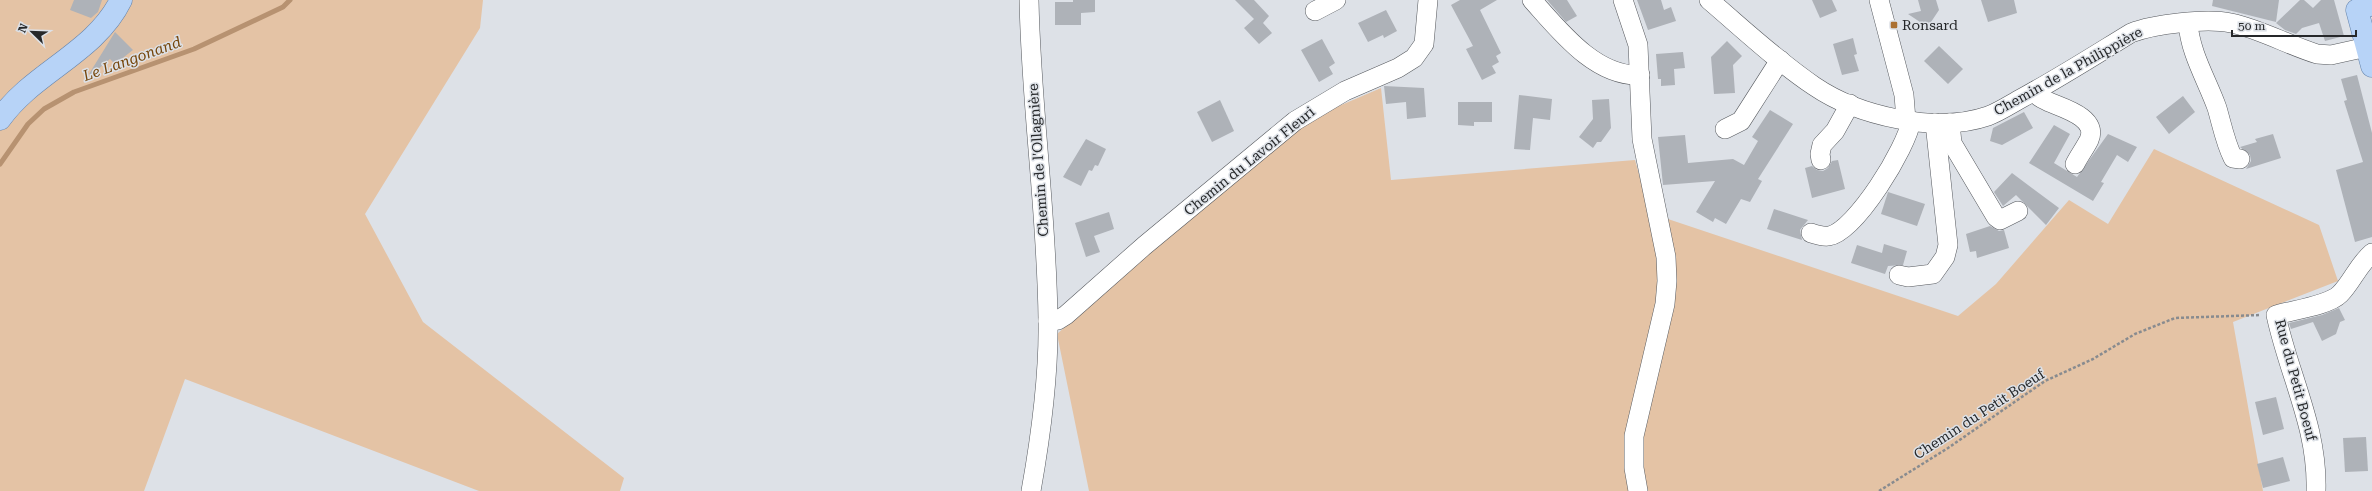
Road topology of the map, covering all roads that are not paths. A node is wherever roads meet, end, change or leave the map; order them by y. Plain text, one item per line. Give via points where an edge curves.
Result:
1 (121, 0) edge
2 (1029, 0) edge
3 (1336, 0) edge
4 (1532, 0) edge
5 (1623, 0) edge
6 (1708, 0) edge
7 (1879, 0) edge
8 (1423, 3) edge
9 (2361, 5) edge
10 (1315, 11) dead end
11 (2188, 23) junction
12 (2369, 56) edge
13 (1780, 60) junction
14 (1640, 75) junction
15 (2035, 91) junction
16 (1850, 104) junction
17 (0, 119) edge
18 (1924, 122) junction
19 (1725, 130) dead end
20 (2240, 159) dead end
21 (1821, 160) dead end
22 (2075, 164) dead end
23 (1878, 211) dead end
24 (2018, 211) dead end
25 (1811, 233) dead end
26 (2372, 253) edge
27 (1899, 275) dead end
28 (1048, 321) junction
29 (1031, 491) edge
30 (1638, 491) edge
31 (2316, 491) edge

1 - 17 main road via 116,11 97,35 34,84
2 - 28 street, Chemin de l'Ollagnière via 1030,51
3 - 10 street
4 - 14 street via 1591,58 1620,73
5 - 14 street via 1638,45
6 - 13 street, Chemin de la Philippière
7 - 18 street via 1904,95
8 - 28 street, Chemin du Lavoir Fleuri via 1424,44 1414,58 1398,68 1346,91 1295,121 1144,246 1066,315 1058,320
9 - 12 main road
11 - 12 street, Chemin de la Philippière via 2230,22 2317,54
11 - 15 street, Chemin de la Philippière via 2148,26 2131,33
11 - 20 street via 2192,46 2217,110 2228,148 2233,158
13 - 16 street, Chemin de la Philippière via 1815,87
13 - 19 street via 1741,121
14 - 30 street via 1642,139 1666,257 1667,280 1665,304 1634,436 1634,468
15 - 18 street, Chemin de la Philippière via 1988,116
15 - 22 street via 2040,98 2082,117 2088,123 2091,134
16 - 18 street, Chemin de la Philippière via 1873,112
16 - 21 street via 1836,132 1822,145
18 - 23 street via 1886,187
18 - 24 street via 1952,143 1996,217 2004,220
18 - 25 street via 1907,138 1862,211 1830,236
18 - 27 street via 1947,251 1933,274 1908,277
26 - 31 street, Rue du Petit Boeuf via 2338,296 2276,315 2313,438 2317,465
28 - 29 street, Chemin de l'Ollagnière via 1046,383 1039,448

